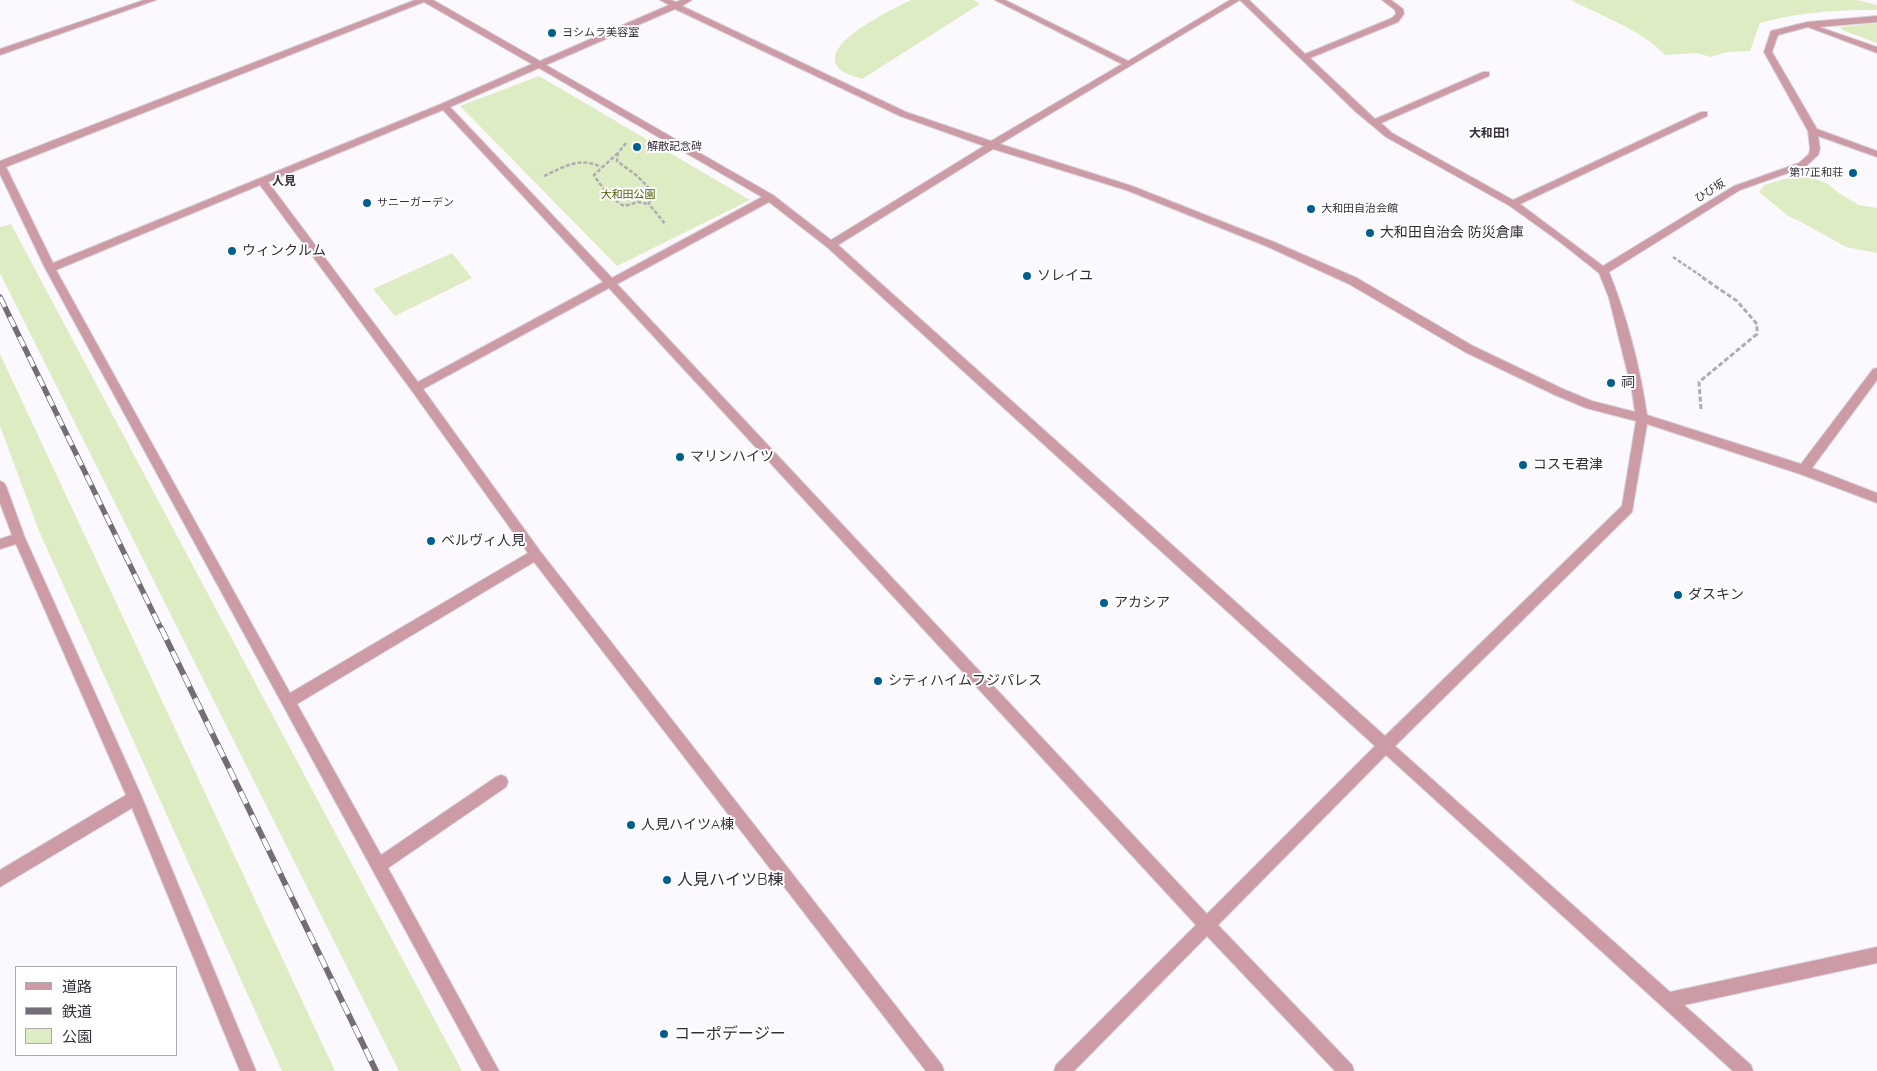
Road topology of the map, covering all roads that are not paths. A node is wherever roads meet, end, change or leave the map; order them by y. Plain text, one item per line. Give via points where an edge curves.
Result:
1 (152, 0) edge
2 (422, 0) edge
3 (427, 0) edge
4 (664, 0) edge
5 (688, 0) edge
6 (999, 0) edge
7 (1236, 0) edge
8 (1244, 0) edge
9 (1386, 0) edge
10 (675, 6) junction
11 (1877, 19) edge
12 (1807, 25) junction
13 (1877, 50) edge
14 (0, 52) edge
15 (1305, 57) junction
16 (1128, 64) junction
17 (539, 65) junction
18 (1486, 74) dead end
19 (444, 106) junction
20 (1704, 114) dead end
21 (1374, 123) junction
22 (1813, 131) junction
23 (992, 145) junction
24 (1877, 154) edge
25 (1, 165) edge
26 (263, 182) junction
27 (770, 197) junction
28 (1514, 204) junction
29 (831, 245) junction
30 (50, 268) junction
31 (1603, 272) junction
32 (612, 283) junction
33 (1877, 372) edge
34 (416, 388) junction
35 (1642, 418) junction
36 (1804, 470) junction
37 (0, 486) edge
38 (1877, 498) edge
39 (19, 538) junction
40 (0, 544) edge
41 (536, 555) junction
42 (287, 702) junction
43 (1386, 745) junction
44 (501, 782) dead end
45 (135, 798) junction
46 (378, 866) junction
47 (0, 879) edge
48 (1206, 925) junction
49 (1877, 955) edge
50 (1667, 1001) junction
51 (248, 1071) edge
52 (491, 1071) edge
53 (936, 1071) edge
54 (1062, 1071) edge
55 (1346, 1071) edge
56 (1745, 1071) edge

1 - 14 street
2 - 25 street
3 - 17 street
4 - 10 street
5 - 10 street
6 - 16 street
7 - 16 street
8 - 15 street
9 - 15 street via 1399,9 1400,14 1395,20
10 - 17 street
10 - 23 street via 887,107
11 - 12 street
12 - 13 street
12 - 22 street via 1774,33 1768,52
15 - 21 street
16 - 23 street
17 - 19 street
17 - 27 street
18 - 21 street
19 - 26 street
19 - 32 street
20 - 28 street
21 - 28 street via 1406,145
22 - 24 street
22 - 31 street, ひび坂 via 1815,149 1808,162 1743,185
23 - 29 street
23 - 35 street via 1129,188 1270,244 1353,281 1469,349 1525,377 1590,404
25 - 30 street
26 - 30 street
26 - 34 street
27 - 29 street
27 - 32 street
28 - 31 street
29 - 43 street
30 - 42 street
31 - 35 street via 1614,298
32 - 34 street
32 - 48 street
33 - 36 street
34 - 41 street
35 - 36 street
35 - 43 street via 1628,508
36 - 38 street
37 - 39 street
39 - 40 street
39 - 45 street
41 - 42 street
41 - 53 street
42 - 46 street
43 - 48 street
43 - 50 street
44 - 46 street
45 - 47 street
45 - 51 street
46 - 52 street
48 - 54 street
48 - 55 street
49 - 50 street
50 - 56 street

